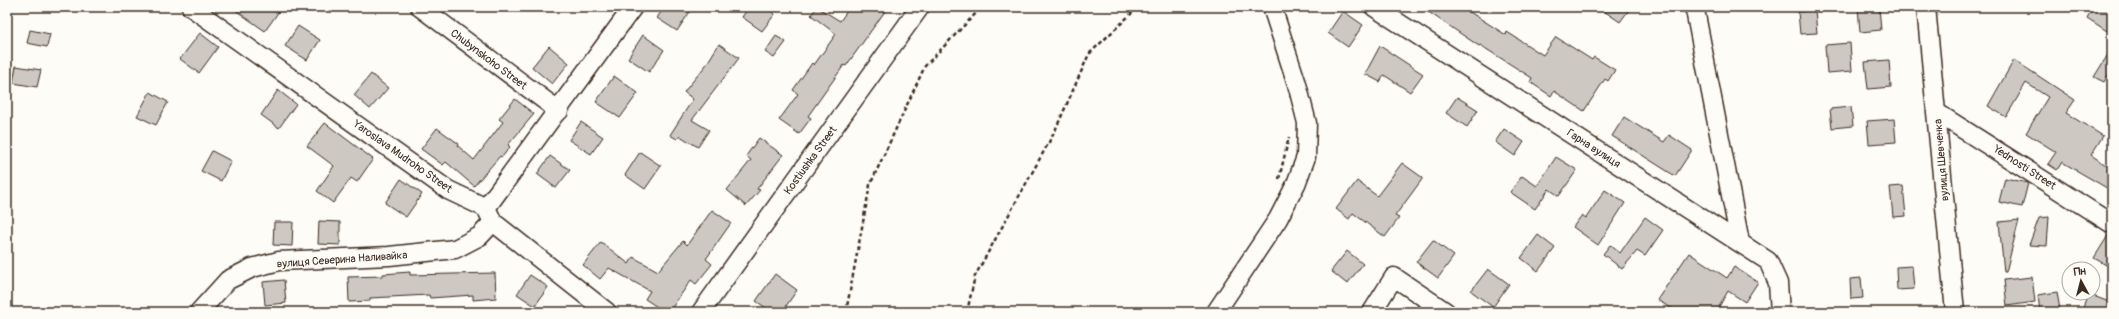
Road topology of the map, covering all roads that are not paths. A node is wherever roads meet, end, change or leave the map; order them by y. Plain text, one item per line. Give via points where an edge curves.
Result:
1 (191, 7) edge
2 (420, 7) edge
3 (633, 7) edge
4 (920, 7) edge
5 (1272, 7) edge
6 (1374, 7) edge
7 (1693, 7) edge
8 (1926, 7) edge
9 (559, 111) junction
10 (1936, 112) junction
11 (490, 215) junction
12 (2112, 224) edge
13 (1740, 242) junction
14 (199, 312) edge
15 (607, 312) edge
16 (700, 312) edge
17 (1216, 312) edge
18 (1372, 312) edge
19 (1446, 312) edge
20 (1780, 312) edge
21 (1955, 312) edge

1 - 11 street, Yaroslava Mudroho Street via 448,190
2 - 9 street, Chubynskoho Street
3 - 9 street, вулиця Северина Наливайка
4 - 16 street, Kostiushka Street
5 - 17 street via 1307,123 1306,157 1278,219
6 - 13 street, Гарна вулиця
7 - 13 street
8 - 10 street, вулиця Шевченка
9 - 11 street, вулиця Северина Наливайка
10 - 12 street, Yednosti Street
10 - 21 street, вулиця Шевченка
11 - 14 street, вулиця Северина Наливайка via 480,236 455,249 389,256 279,261 252,268 228,280
11 - 15 street, Yaroslava Mudroho Street
13 - 20 street, Гарна вулиця via 1768,261 1778,283
18 - 19 street via 1394,277

